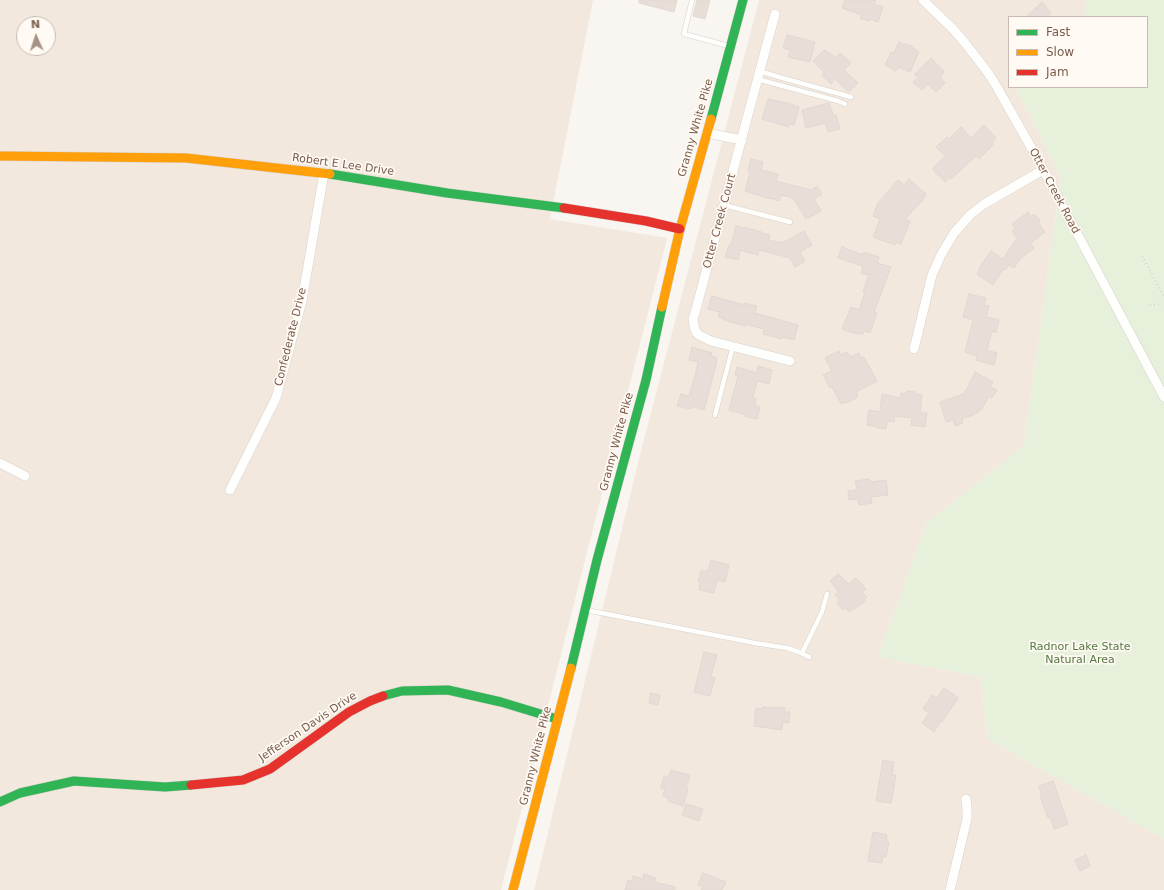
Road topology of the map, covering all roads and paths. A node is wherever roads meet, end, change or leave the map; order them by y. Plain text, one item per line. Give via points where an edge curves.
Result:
1 (692, 0) edge
2 (743, 0) edge
3 (922, 0) edge
4 (774, 14) dead end
5 (731, 47) junction
6 (758, 75) junction
7 (806, 85) junction
8 (804, 91) junction
9 (851, 97) dead end
10 (845, 104) dead end
11 (707, 134) junction
12 (742, 140) junction
13 (0, 156) edge
14 (1043, 170) junction
15 (324, 174) junction
16 (724, 205) junction
17 (790, 222) dead end
18 (680, 229) junction
19 (1142, 256) dead end
20 (1164, 296) edge
21 (1164, 304) edge
22 (1150, 305) dead end
23 (733, 346) junction
24 (914, 349) dead end
25 (790, 361) dead end
26 (1164, 397) edge
27 (715, 415) dead end
28 (0, 463) edge
29 (24, 476) dead end
30 (230, 490) dead end
31 (827, 594) dead end
32 (584, 610) junction
33 (802, 653) junction
34 (809, 657) dead end
35 (557, 719) junction
36 (966, 799) dead end
37 (0, 802) edge
38 (514, 890) edge
39 (950, 890) edge

1 - 5 lane via 684,34
2 - 5 street, Granny White Pike
3 - 14 street, Otter Creek Road via 966,43 986,70
4 - 6 street, Otter Creek Court
5 - 11 street, Granny White Pike
6 - 7 lane
6 - 8 lane
6 - 12 street, Otter Creek Court
7 - 8 lane
7 - 9 lane
8 - 10 lane
11 - 12 street
11 - 18 street, Granny White Pike
12 - 16 street, Otter Creek Court
13 - 15 street, Robert E Lee Drive via 186,158
14 - 24 street via 984,204 954,233 932,275
14 - 26 street, Otter Creek Road
15 - 18 street, Robert E Lee Drive via 609,214
15 - 30 street, Confederate Drive via 302,301 276,398
16 - 17 lane
16 - 23 street, Otter Creek Court via 695,313 694,326 696,332 704,338
18 - 32 street, Granny White Pike via 646,380
19 - 20 path
21 - 22 path
23 - 25 street, Otter Creek Court
23 - 27 lane
28 - 29 street
31 - 33 lane via 822,612
32 - 33 lane via 787,648
32 - 35 street, Granny White Pike
33 - 34 lane
35 - 37 street, Jefferson Davis Drive via 502,702 448,690 402,691 385,695 349,712 270,769 243,780 165,787 74,781 20,793
35 - 38 street, Granny White Pike
36 - 39 street via 967,819

